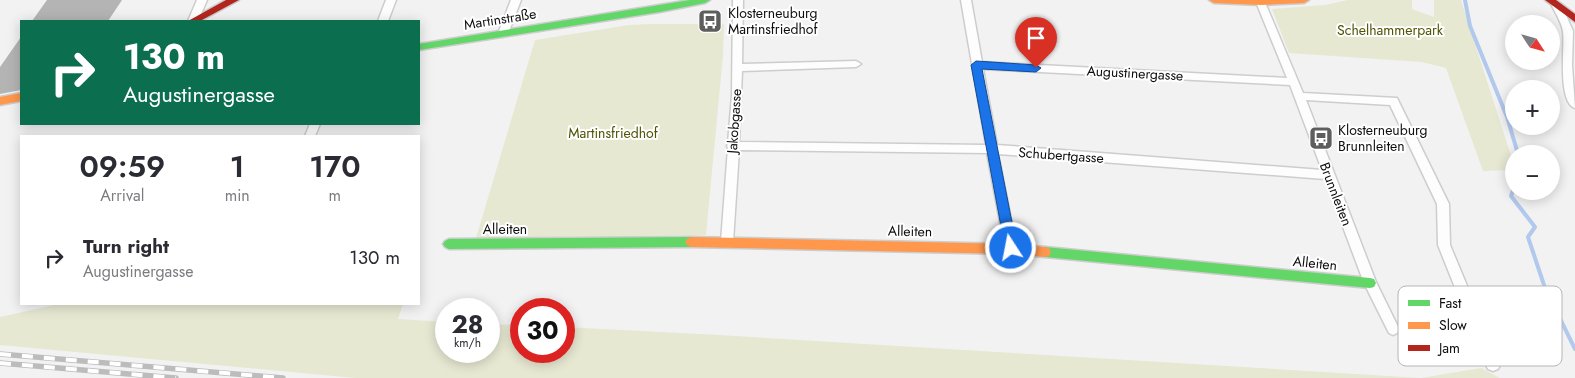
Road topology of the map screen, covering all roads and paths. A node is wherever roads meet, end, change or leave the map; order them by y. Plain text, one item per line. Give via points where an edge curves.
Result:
1 (202, 0) edge
2 (234, 0) edge
3 (391, 0) edge
4 (516, 0) edge
5 (704, 0) edge
6 (738, 0) edge
7 (966, 0) edge
8 (1214, 0) edge
9 (1304, 0) edge
10 (1254, 1) edge
11 (1554, 3) edge
12 (1575, 19) edge
13 (193, 20) edge
14 (195, 20) edge
15 (383, 20) edge
16 (503, 34) junction
17 (420, 47) edge
18 (856, 64) dead end
19 (976, 65) junction
20 (737, 68) junction
21 (1294, 82) junction
22 (1299, 96) junction
23 (20, 97) edge
24 (0, 101) edge
25 (1575, 104) edge
26 (732, 146) junction
27 (992, 149) junction
28 (1329, 175) junction
29 (727, 242) junction
30 (449, 244) dead end
31 (1011, 248) junction
32 (1370, 283) junction
33 (1461, 286) edge
34 (1393, 329) dead end

1 - 13 street
2 - 14 street
3 - 15 street
4 - 16 street
5 - 16 street, Martinstraße
6 - 20 street, Jakobgasse
7 - 19 street
8 - 10 street
9 - 10 street
10 - 21 street, Brunnleiten
11 - 12 street
11 - 25 street via 1568,31 1568,82
16 - 17 street, Martinstraße
18 - 20 street
19 - 21 street, Augustinergasse
19 - 27 street
20 - 26 street, Jakobgasse
21 - 22 street, Brunnleiten
22 - 28 street, Brunnleiten
22 - 33 street via 1392,101 1443,204 1444,244
23 - 24 street
26 - 27 street, Schubertgasse
26 - 29 street, Jakobgasse
27 - 28 street, Schubertgasse
27 - 31 street
28 - 32 street, Brunnleiten
29 - 30 street, Alleiten
29 - 31 street, Alleiten
31 - 32 street, Alleiten
32 - 34 street, Brunnleiten

